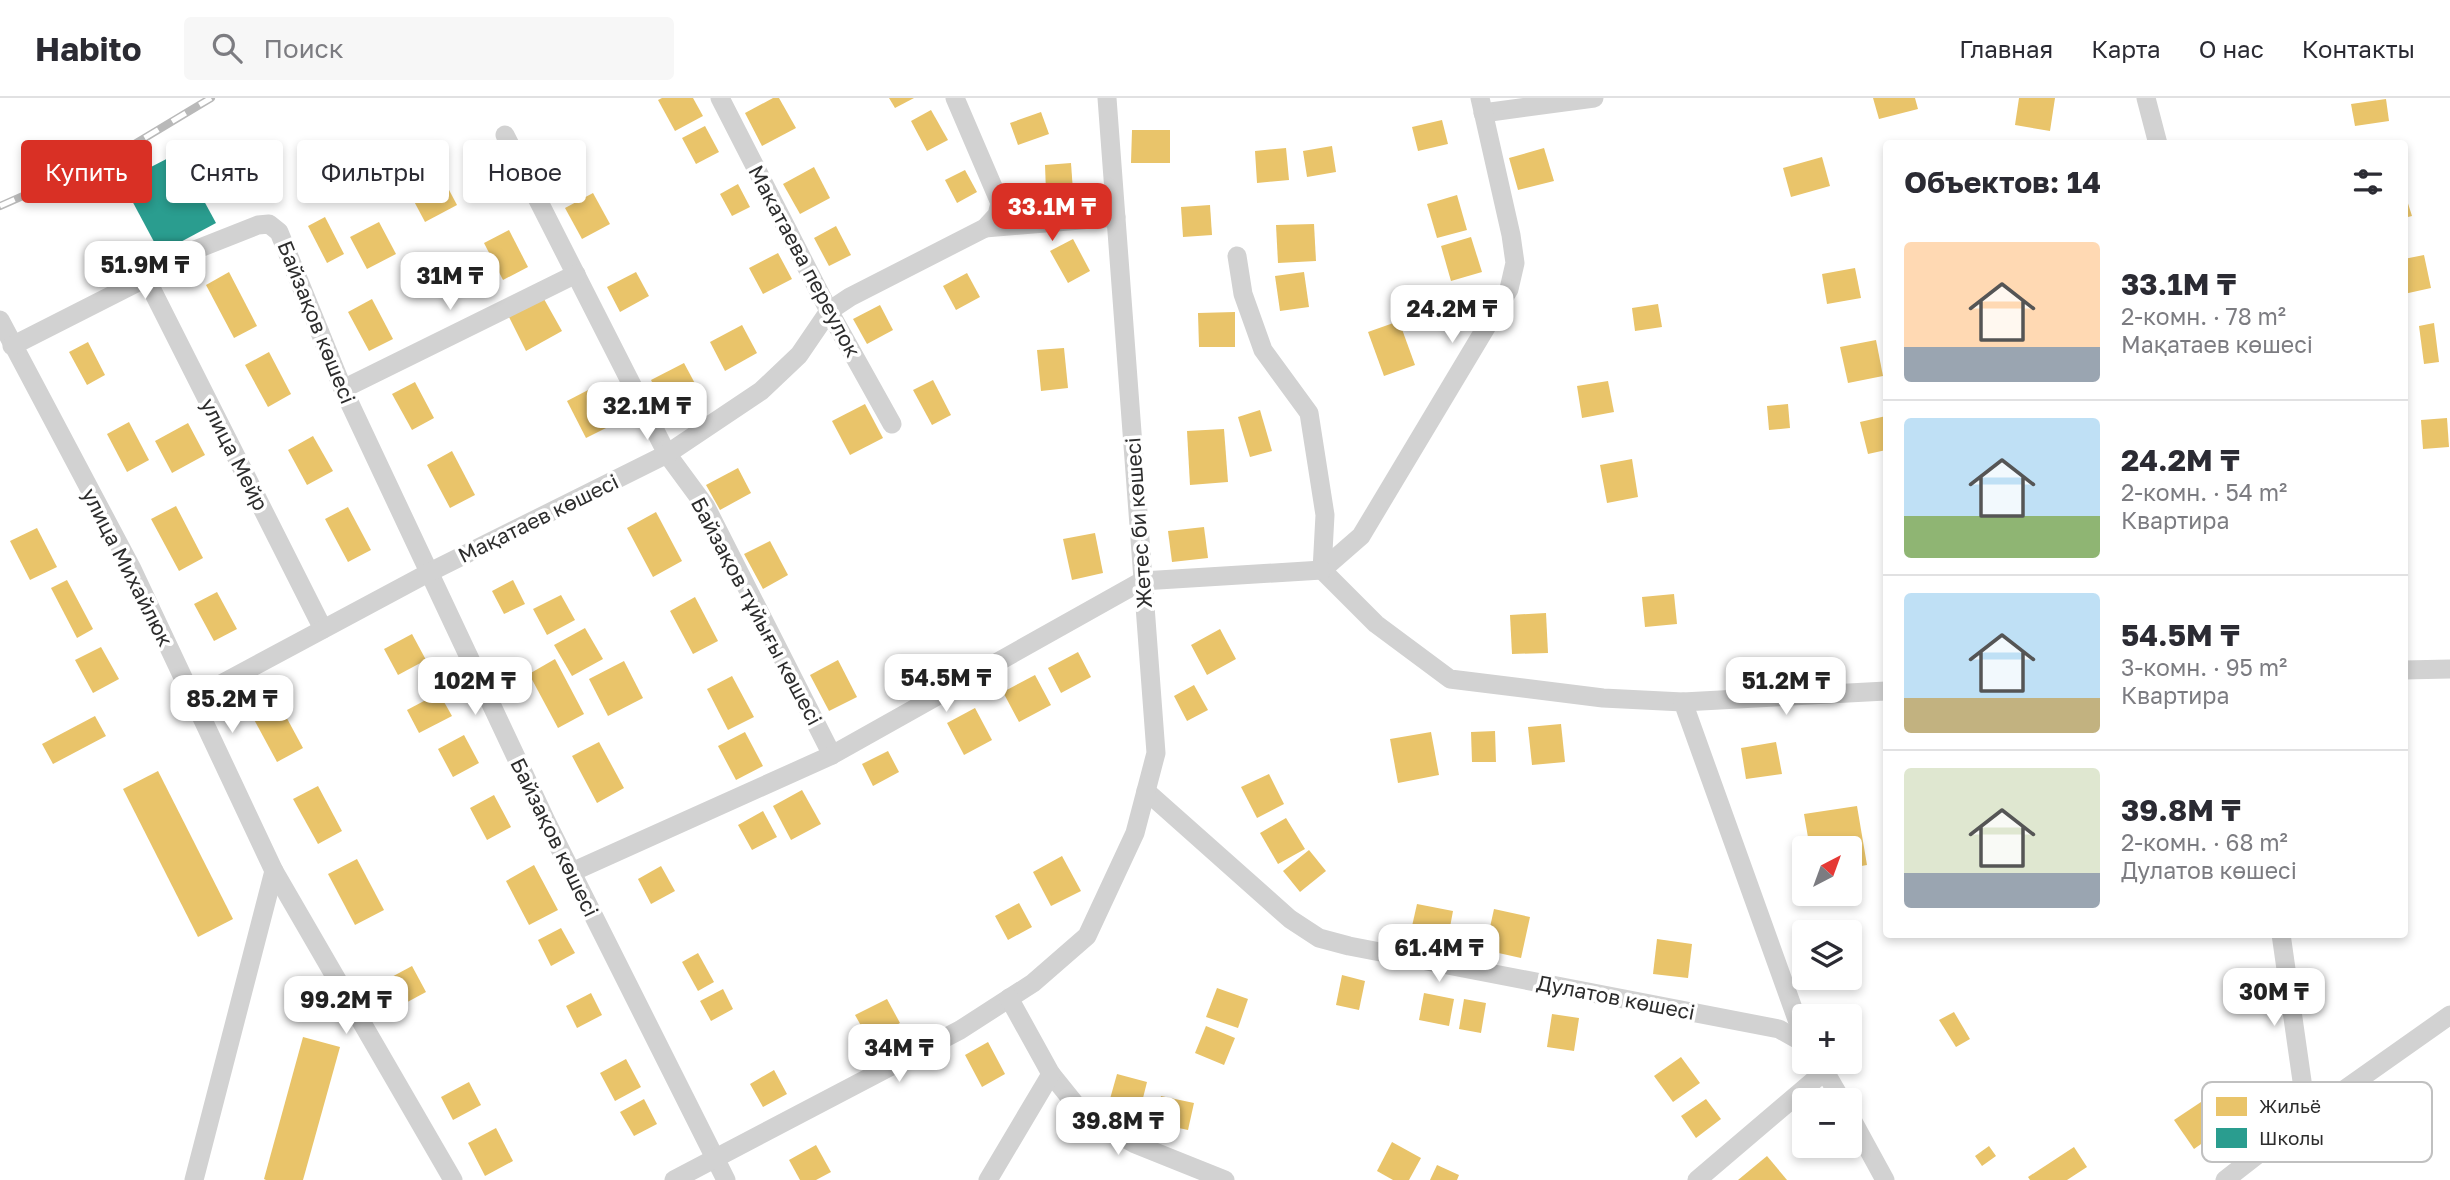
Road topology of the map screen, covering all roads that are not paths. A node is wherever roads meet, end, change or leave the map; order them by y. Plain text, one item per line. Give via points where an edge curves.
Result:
1 (720, 98) edge
2 (955, 98) edge
3 (1107, 98) edge
4 (1594, 98) edge
5 (2146, 98) edge
6 (1481, 105) edge
7 (505, 135) dead end
8 (2157, 140) edge
9 (1116, 217) junction
10 (985, 228) junction
11 (1237, 256) dead end
12 (576, 274) junction
13 (146, 278) junction
14 (829, 311) junction
15 (0, 320) edge
16 (12, 346) junction
17 (343, 388) junction
18 (892, 424) dead end
19 (667, 454) junction
20 (1322, 570) junction
21 (430, 572) junction
22 (1142, 581) junction
23 (324, 629) junction
24 (2450, 669) edge
25 (2408, 670) edge
26 (1883, 691) edge
27 (193, 699) junction
28 (1683, 702) junction
29 (832, 755) junction
30 (1146, 791) junction
31 (274, 871) junction
32 (572, 872) junction
33 (2282, 938) edge
34 (1009, 998) junction
35 (1792, 1007) edge
36 (2450, 1015) edge
37 (1792, 1035) edge
38 (1051, 1074) junction
39 (1814, 1074) edge
40 (2302, 1082) edge
41 (2355, 1082) edge
42 (1862, 1138) edge
43 (715, 1158) junction
44 (2248, 1162) edge
45 (194, 1180) edge
46 (453, 1180) edge
47 (674, 1180) edge
48 (726, 1180) edge
49 (988, 1180) edge
50 (1225, 1180) edge
51 (1697, 1180) edge
52 (1885, 1180) edge
53 (2225, 1180) edge

1 - 14 street, Макатаева переулок
2 - 10 street via 1000,203 997,215
3 - 9 street, Жетес би көшесі
4 - 6 street
5 - 8 street
6 - 20 street via 1511,235 1515,263 1509,289 1361,536
7 - 12 street, Байзақов тұйығы көшесі
9 - 10 street
9 - 22 street, Жетес би көшесі
10 - 14 street, Мақатаев көшесі
11 - 20 street via 1243,294 1263,350 1309,413 1325,515
12 - 17 street
12 - 19 street, Байзақов тұйығы көшесі
13 - 16 street
13 - 17 street, Байзақов көшесі via 182,255 269,224 279,232
13 - 23 street, улица Мейр
14 - 18 street, Макатаева переулок
14 - 19 street, Мақатаев көшесі via 799,355 761,391
15 - 16 street, улица Михайлюк
16 - 27 street, улица Михайлюк via 132,569
17 - 21 street, Байзақов көшесі
19 - 21 street, Мақатаев көшесі
19 - 29 street, Байзақов тұйығы көшесі via 706,507
20 - 22 street
20 - 28 street via 1376,624 1450,679 1603,698
21 - 23 street, Мақатаев көшесі
21 - 32 street, Байзақов көшесі
22 - 29 street
22 - 30 street, Жетес би көшесі via 1156,753
23 - 27 street, Мақатаев көшесі
24 - 25 street
26 - 28 street
27 - 31 street, улица Михайлюк
28 - 35 street
29 - 32 street
30 - 34 street, Жетес би көшесі via 1135,833 1087,936
30 - 37 street, Дулатов көшесі via 1290,919 1319,938
31 - 45 street
31 - 46 street, улица Михайлюк
32 - 43 street, Байзақов көшесі
33 - 40 street
34 - 38 street
34 - 43 street via 960,1030
36 - 41 street
38 - 49 street
38 - 50 street via 1084,1115 1135,1144
39 - 51 street
42 - 52 street
43 - 47 street
43 - 48 street, Байзақов көшесі
44 - 53 street

